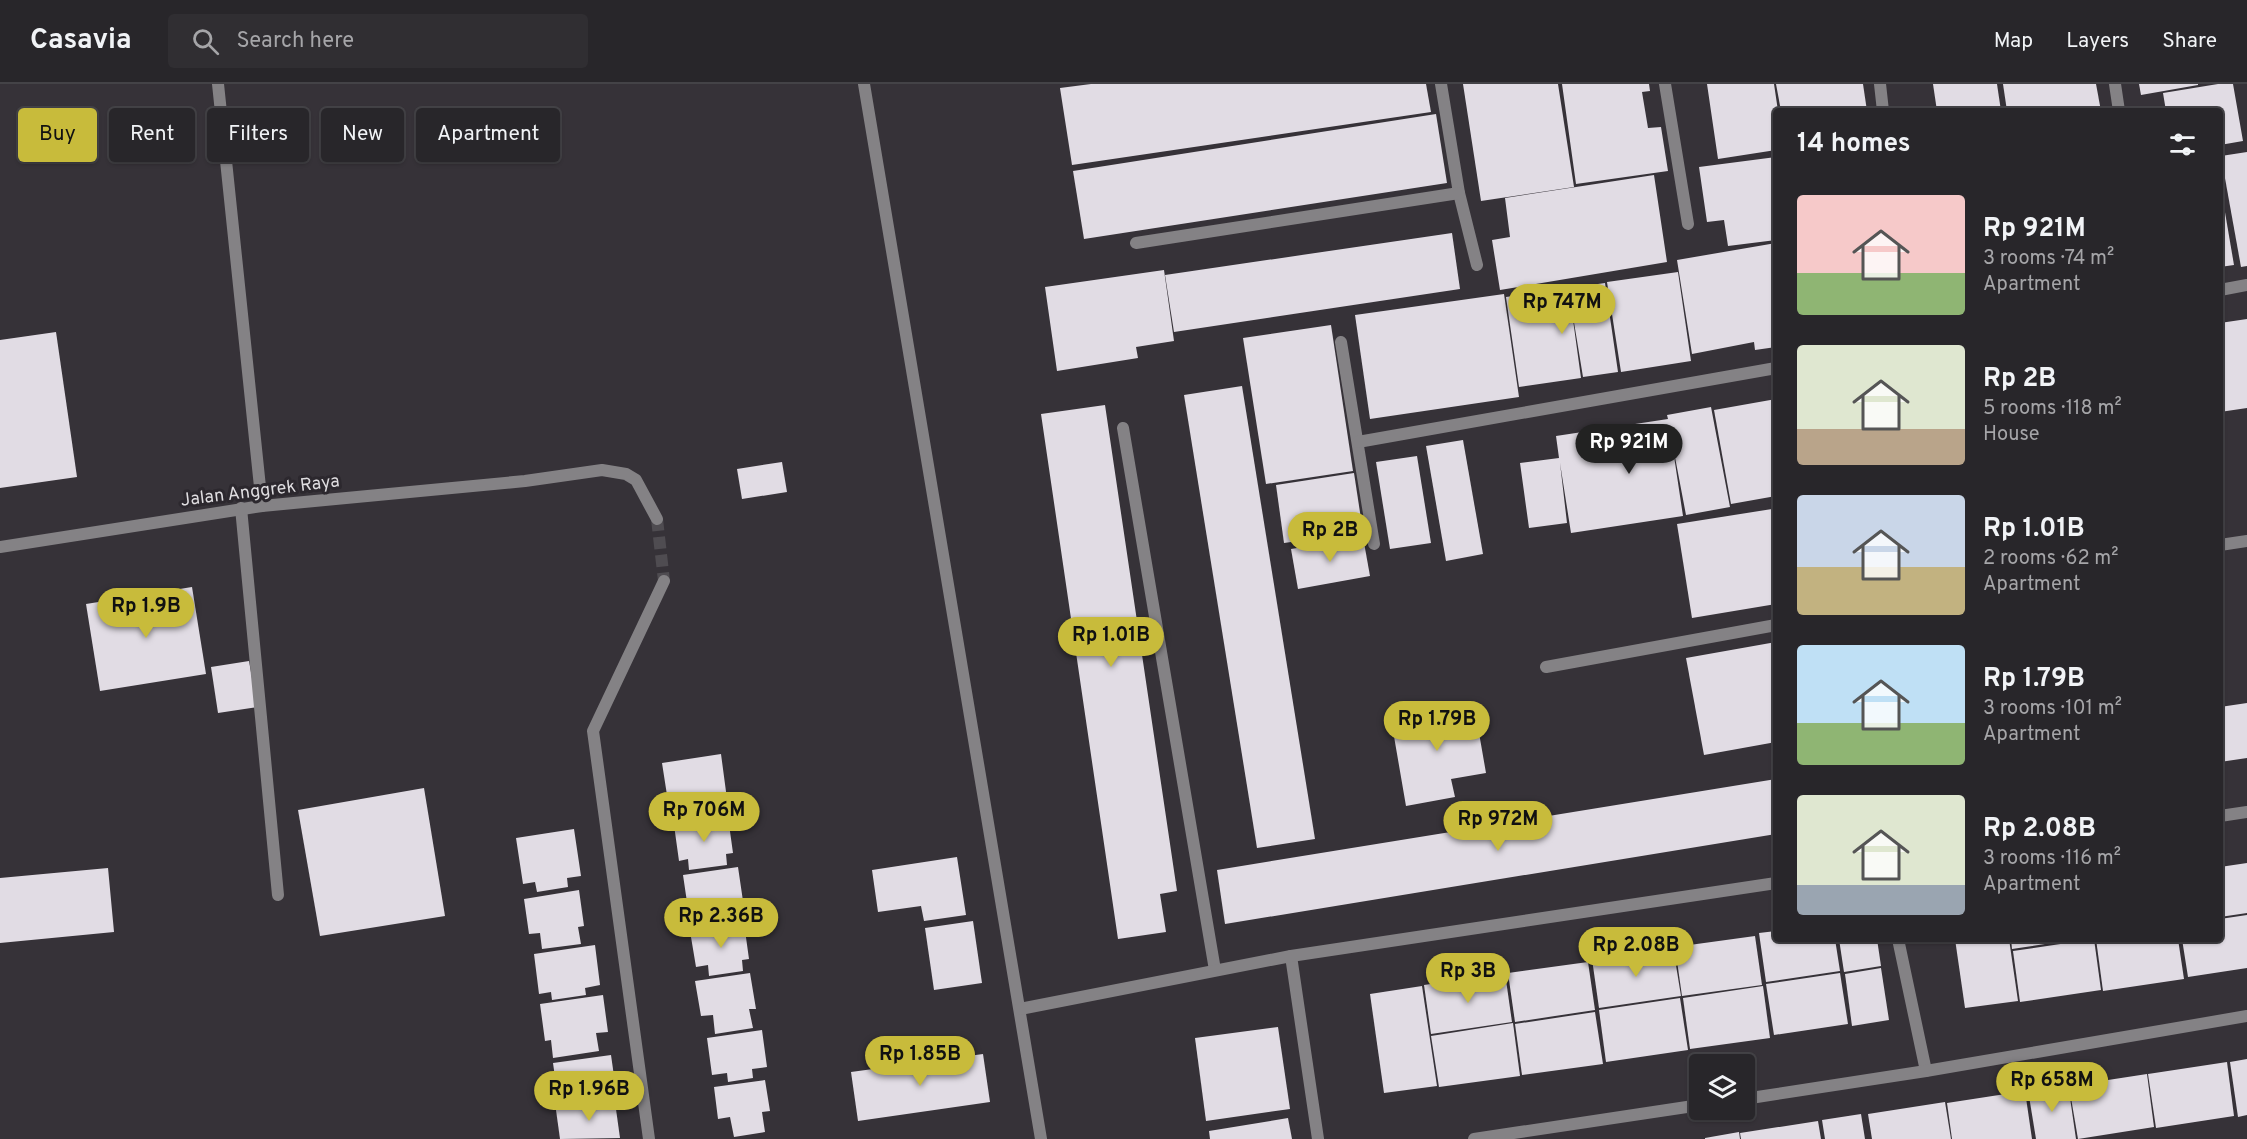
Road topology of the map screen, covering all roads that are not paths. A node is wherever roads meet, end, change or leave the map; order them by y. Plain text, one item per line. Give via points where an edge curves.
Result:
1 (218, 84) edge
2 (864, 84) edge
3 (1442, 84) edge
4 (1665, 84) edge
5 (1880, 84) edge
6 (2115, 84) edge
7 (1883, 108) edge
8 (2119, 108) edge
9 (1459, 193) junction
10 (1688, 224) dead end
11 (1136, 243) dead end
12 (1477, 265) dead end
13 (2247, 285) edge
14 (2223, 289) edge
15 (1341, 342) dead end
16 (1773, 369) edge
17 (1123, 428) dead end
18 (1358, 442) junction
19 (262, 506) junction
20 (241, 508) junction
21 (657, 519) tunnel mouth
22 (2247, 541) edge
23 (1374, 544) dead end
24 (2223, 545) edge
25 (0, 547) edge
26 (664, 581) tunnel mouth
27 (1773, 626) edge
28 (1546, 667) dead end
29 (2247, 812) edge
30 (2223, 816) edge
31 (1773, 883) edge
32 (278, 895) dead end
33 (1899, 942) edge
34 (1291, 956) junction
35 (1215, 970) junction
36 (1020, 1009) junction
37 (2247, 1016) edge
38 (1926, 1071) junction
39 (1755, 1097) edge
40 (1689, 1107) edge
41 (649, 1139) edge
42 (1041, 1139) edge
43 (1318, 1139) edge
44 (1474, 1139) edge

1 - 19 street
2 - 36 street
3 - 9 street
4 - 10 street
5 - 7 street
6 - 8 street
9 - 11 street
9 - 12 street
13 - 14 street
15 - 18 street
16 - 18 street
17 - 35 street
18 - 23 street
19 - 20 street, Jalan Anggrek Raya
19 - 21 street, Jalan Anggrek Raya via 602,470 636,480
20 - 25 street, Jalan Anggrek Raya
20 - 32 street
22 - 24 street
26 - 41 street via 593,731
27 - 28 street
29 - 30 street
31 - 34 street
33 - 38 street
34 - 35 street
34 - 43 street
35 - 36 street
36 - 42 street
37 - 38 street
38 - 39 street
40 - 44 street

